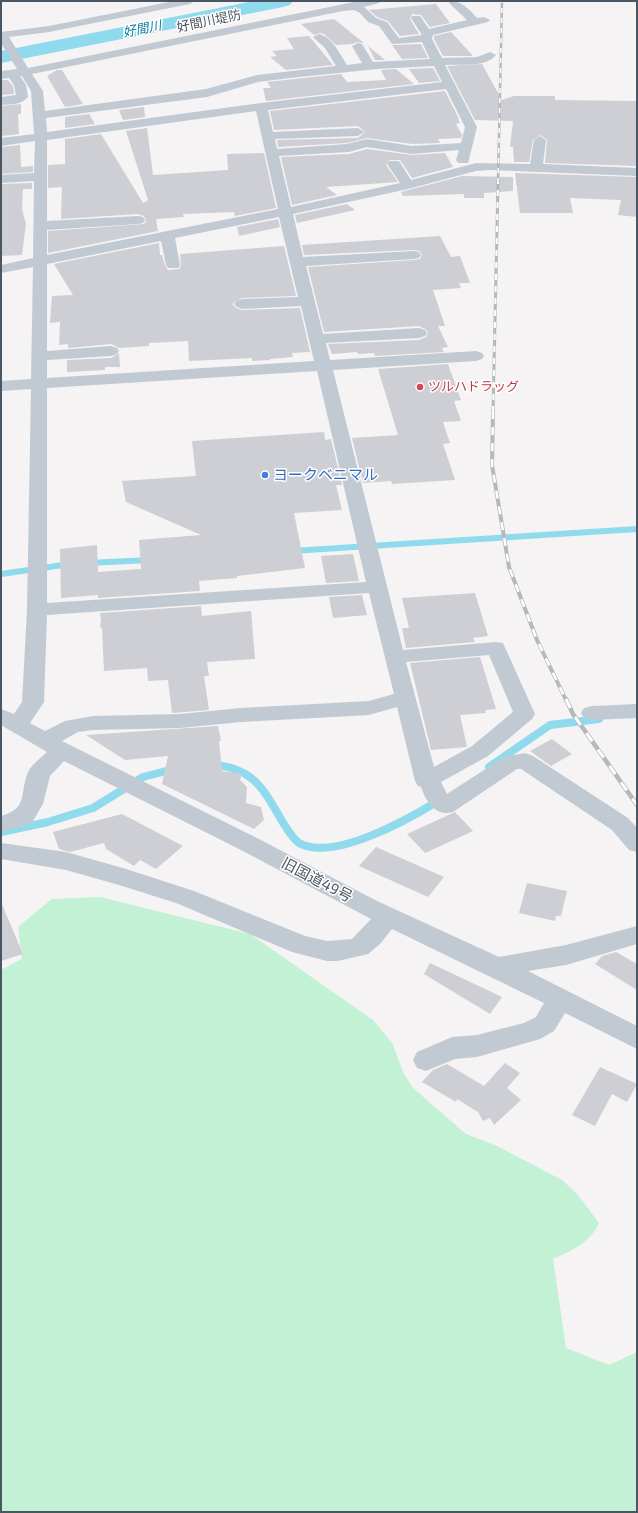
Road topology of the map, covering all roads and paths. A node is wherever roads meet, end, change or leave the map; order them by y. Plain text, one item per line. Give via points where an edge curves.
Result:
1 (190, 1) edge
2 (375, 1) edge
3 (454, 3) dead end
4 (342, 8) junction
5 (416, 18) dead end
6 (426, 35) junction
7 (319, 36) dead end
8 (2, 37) edge
9 (358, 46) dead end
10 (490, 55) dead end
11 (439, 62) junction
12 (370, 66) junction
13 (343, 68) junction
14 (13, 73) edge
15 (449, 85) junction
16 (1, 101) edge
17 (261, 108) junction
18 (39, 115) junction
19 (358, 132) dead end
20 (41, 136) junction
21 (267, 136) junction
22 (540, 140) dead end
23 (1, 142) edge
24 (467, 146) junction
25 (271, 153) junction
26 (394, 164) dead end
27 (536, 167) junction
28 (460, 171) junction
29 (637, 172) edge
30 (40, 177) junction
31 (1, 179) edge
32 (408, 185) junction
33 (285, 212) junction
34 (138, 220) dead end
35 (40, 226) junction
36 (167, 236) junction
37 (414, 254) dead end
38 (40, 261) junction
39 (297, 262) junction
40 (173, 265) dead end
41 (1, 269) edge
42 (307, 301) junction
43 (242, 304) dead end
44 (419, 333) dead end
45 (316, 339) junction
46 (111, 351) dead end
47 (38, 356) junction
48 (476, 356) dead end
49 (323, 366) junction
50 (38, 384) junction
51 (1, 386) edge
52 (377, 587) junction
53 (37, 610) junction
54 (394, 657) junction
55 (405, 698) junction
56 (637, 711) edge
57 (592, 713) dead end
58 (9, 720) edge
59 (53, 745) junction
60 (436, 793) junction
61 (1, 824) edge
62 (637, 844) edge
63 (1, 852) edge
64 (388, 916) junction
65 (637, 935) edge
66 (497, 967) junction
67 (560, 999) junction
68 (637, 1038) edge
69 (426, 1060) dead end

1 - 8 street, 好間川堤防
2 - 4 street, 好間川堤防
3 - 6 street via 479,21
4 - 6 street via 356,7 364,10 372,20 383,24 396,42
4 - 14 street, 好間川堤防
5 - 6 street
6 - 11 street
7 - 13 street
8 - 14 street
9 - 12 street
10 - 11 street via 479,60
11 - 12 street
11 - 15 street
12 - 13 street
13 - 18 street via 257,79 207,94
14 - 16 street via 22,97
14 - 18 street via 37,91
15 - 17 street
15 - 24 street via 471,126
17 - 20 street
17 - 21 street
18 - 20 street
19 - 21 street
20 - 23 street
20 - 30 street
21 - 25 street
22 - 27 street
24 - 25 street via 410,150 379,142 358,144 349,148
24 - 28 street
25 - 33 street
26 - 32 street
27 - 28 street via 490,166
27 - 29 street via 595,164 611,165
28 - 32 street
30 - 31 street
30 - 35 street
32 - 33 street
33 - 36 street
33 - 39 street
34 - 35 street
35 - 38 street
36 - 38 street
36 - 40 street
37 - 39 street
38 - 41 street
38 - 47 street
39 - 42 street
42 - 43 street
42 - 45 street
44 - 45 street
45 - 49 street
46 - 47 street
47 - 50 street
48 - 49 street
49 - 50 street
49 - 52 street
50 - 51 street
50 - 53 street
52 - 53 street
52 - 54 street
53 - 58 street via 33,702
54 - 55 street
54 - 60 street via 496,648 524,714
55 - 59 street via 369,708 180,721 93,723 72,726
55 - 60 street via 426,781
56 - 57 street
58 - 59 street, 旧国道49号
59 - 61 street via 39,773 32,804 25,815 18,820
59 - 64 street, 旧国道49号
60 - 62 street via 485,781 512,762 525,761 620,824
63 - 64 street via 66,861 123,878 185,897 302,945 327,951 359,946 371,937
64 - 66 street, 旧国道49号
65 - 66 street via 566,955
66 - 67 street, 旧国道49号
67 - 68 street, 旧国道49号
67 - 69 street via 545,1024 531,1032 477,1046 452,1048

